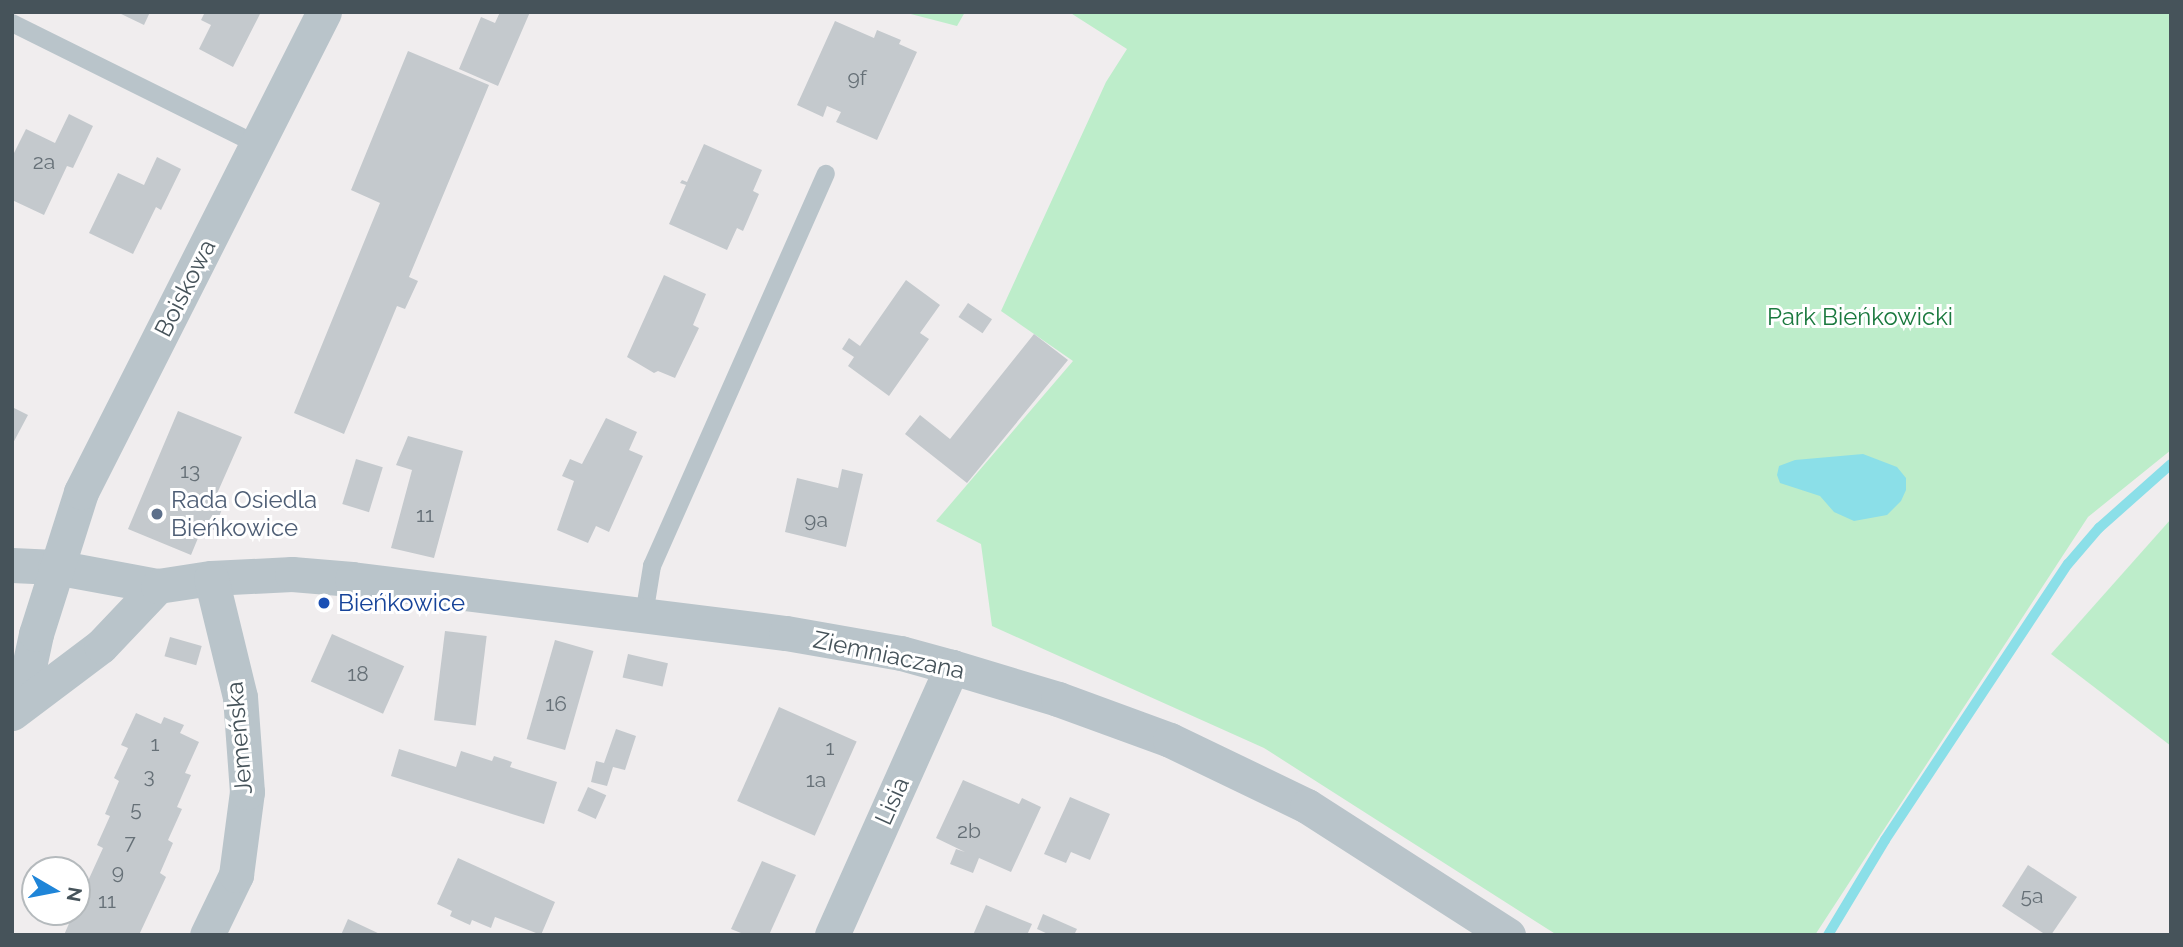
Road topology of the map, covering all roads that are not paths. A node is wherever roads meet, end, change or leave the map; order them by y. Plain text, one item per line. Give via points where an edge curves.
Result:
1 (324, 12) edge
2 (12, 23) edge
3 (258, 145) junction
4 (826, 174) dead end
5 (12, 565) edge
6 (55, 567) junction
7 (211, 578) junction
8 (158, 586) junction
9 (644, 615) junction
10 (952, 667) junction
11 (17, 708) edge
12 (207, 935) edge
13 (832, 935) edge
14 (1508, 935) edge

1 - 3 street, Boiskowa
2 - 3 lane
3 - 6 street, Boiskowa via 81,492
4 - 9 lane via 652,566
5 - 6 street, Ziemniaczana
6 - 8 street, Ziemniaczana
6 - 11 street, Boiskowa
7 - 8 street, Ziemniaczana
7 - 9 street, Ziemniaczana via 292,574
7 - 12 street, Jemeńska via 240,697 247,792 236,875
8 - 11 street via 101,646
9 - 10 street, Ziemniaczana via 786,633
10 - 13 street, Lisia
10 - 14 street, Ziemniaczana via 1058,698 1252,777 1307,806

